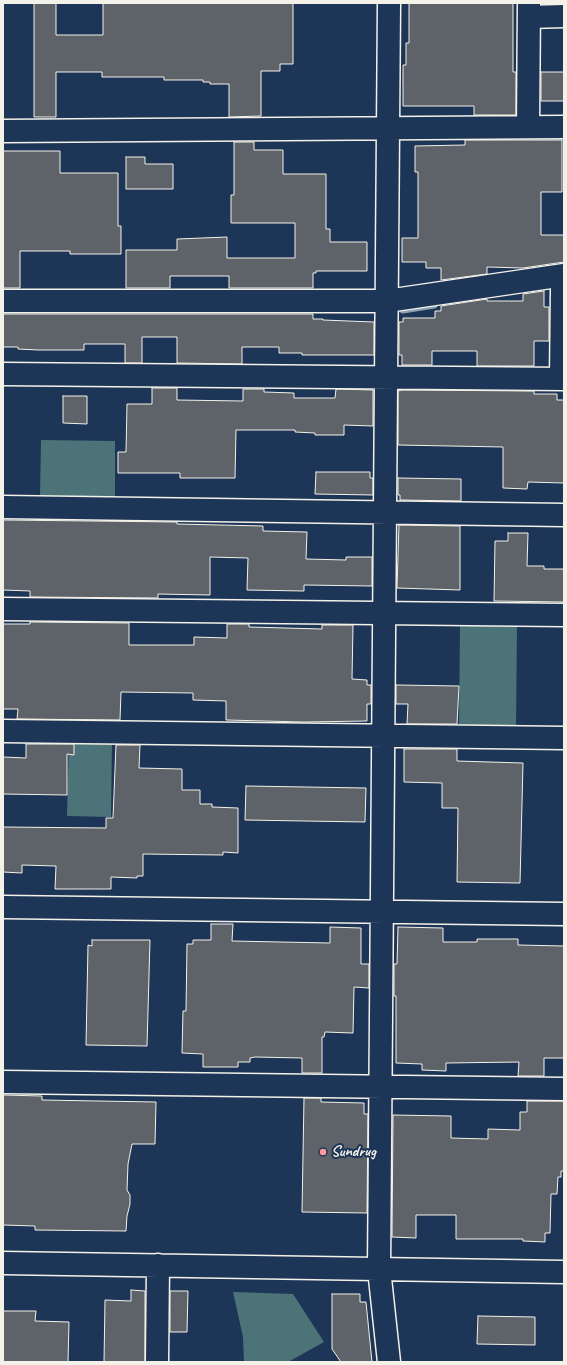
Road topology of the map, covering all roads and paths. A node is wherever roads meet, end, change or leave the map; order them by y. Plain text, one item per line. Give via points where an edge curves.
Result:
1 (390, 3) edge
2 (529, 10) edge
3 (564, 16) edge
4 (528, 127) junction
5 (564, 127) edge
6 (388, 128) junction
7 (3, 131) edge
8 (563, 282) edge
9 (3, 301) edge
10 (387, 301) junction
11 (3, 374) edge
12 (387, 377) junction
13 (563, 379) edge
14 (3, 507) edge
15 (386, 513) junction
16 (564, 515) edge
17 (3, 609) edge
18 (385, 612) junction
19 (564, 615) edge
20 (3, 731) edge
21 (384, 736) junction
22 (564, 738) edge
23 (3, 908) edge
24 (381, 913) junction
25 (564, 914) edge
26 (3, 1082) edge
27 (380, 1087) junction
28 (564, 1089) edge
29 (3, 1263) edge
30 (158, 1265) junction
31 (379, 1269) junction
32 (564, 1272) edge
33 (157, 1362) edge
34 (389, 1362) edge

1 - 6 street
2 - 3 street
2 - 4 street
4 - 5 street
4 - 6 street
6 - 7 street
6 - 10 street
8 - 10 street
8 - 13 street
9 - 10 street
10 - 12 street
11 - 12 street
12 - 13 street
12 - 15 street
14 - 15 street
15 - 16 street
15 - 18 street
17 - 18 street
18 - 19 street
18 - 21 street
20 - 21 street
21 - 22 street
21 - 24 street
23 - 24 street
24 - 25 street
24 - 27 street
26 - 27 street
27 - 28 street
27 - 31 street
29 - 30 street
30 - 31 street
30 - 33 street
31 - 32 street
31 - 34 street

